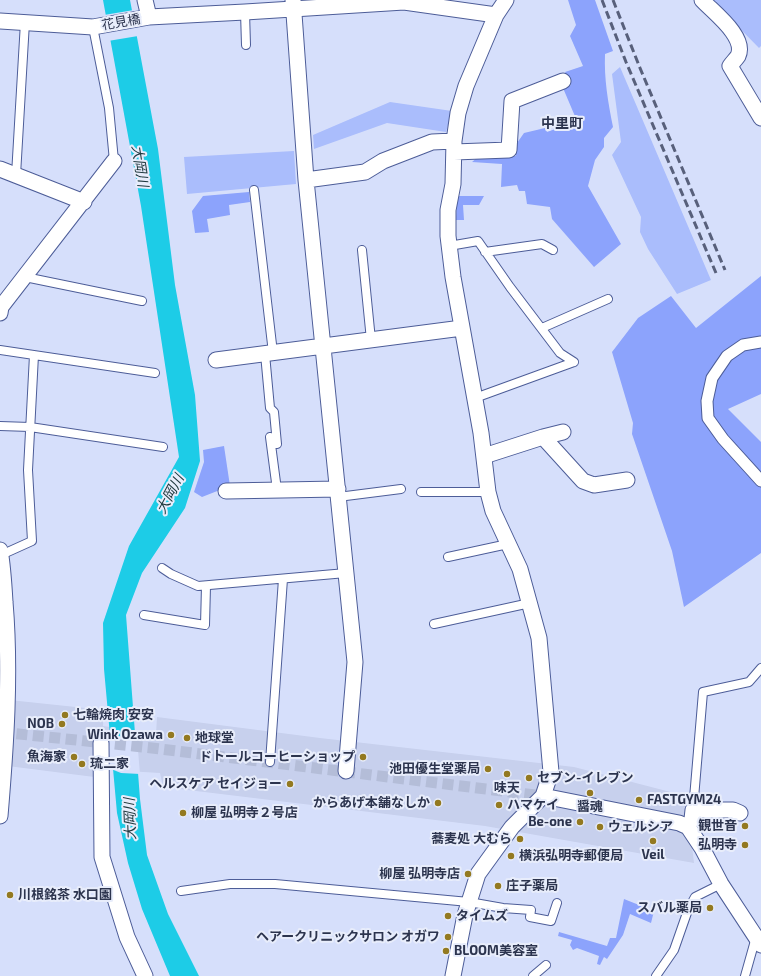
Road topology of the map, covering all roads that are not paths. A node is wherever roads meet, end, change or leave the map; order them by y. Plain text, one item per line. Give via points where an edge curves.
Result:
1 (145, 0) edge
2 (506, 0) edge
3 (702, 0) edge
4 (404, 1) edge
5 (294, 5) edge
6 (245, 12) junction
7 (496, 16) junction
8 (149, 17) junction
9 (0, 21) edge
10 (25, 22) junction
11 (93, 27) junction
12 (246, 45) dead end
13 (564, 81) dead end
14 (761, 118) edge
15 (454, 146) junction
16 (114, 161) joint
17 (0, 169) edge
18 (16, 175) junction
19 (306, 180) junction
20 (254, 190) dead end
21 (84, 202) junction
22 (449, 246) junction
23 (362, 250) dead end
24 (553, 250) dead end
25 (485, 252) junction
26 (24, 277) junction
27 (608, 299) dead end
28 (142, 301) dead end
29 (0, 313) edge
30 (462, 328) junction
31 (542, 328) junction
32 (371, 340) junction
33 (761, 342) edge
34 (323, 346) junction
35 (0, 350) edge
36 (269, 353) junction
37 (34, 355) junction
38 (216, 360) dead end
39 (155, 373) dead end
40 (475, 398) junction
41 (0, 426) edge
42 (30, 427) junction
43 (563, 432) dead end
44 (270, 437) dead end
45 (543, 437) junction
46 (277, 444) dead end
47 (163, 447) dead end
48 (484, 456) junction
49 (627, 480) dead end
50 (761, 481) edge
51 (401, 489) dead end
52 (277, 490) junction
53 (226, 491) dead end
54 (421, 492) dead end
55 (488, 492) junction
56 (338, 493) junction
57 (508, 544) junction
58 (448, 557) dead end
59 (1, 558) edge
60 (162, 568) dead end
61 (346, 573) junction
62 (283, 578) junction
63 (206, 586) junction
64 (530, 603) junction
65 (144, 615) dead end
66 (434, 624) dead end
67 (761, 668) edge
68 (101, 742) dead end
69 (270, 762) dead end
70 (346, 771) dead end
71 (543, 796) junction
72 (692, 810) junction
73 (740, 813) dead end
74 (0, 816) edge
75 (688, 827) junction
76 (721, 884) junction
77 (181, 891) dead end
78 (469, 902) junction
79 (557, 903) dead end
80 (758, 941) edge
81 (546, 965) dead end
82 (144, 976) edge
83 (453, 976) edge
84 (534, 976) edge
85 (656, 976) edge
86 (745, 976) edge

1 - 8 street
2 - 7 street
3 - 14 street via 731,28 740,46 738,55 730,66
4 - 5 street, 花見橋
4 - 7 street, 花見橋
5 - 6 street, 花見橋
5 - 19 street
6 - 8 street, 花見橋
6 - 12 lane
7 - 15 street via 466,86 458,113
8 - 11 street, 花見橋
9 - 10 street, 花見橋
10 - 11 street, 花見橋
10 - 18 lane
11 - 16 lane via 109,108
13 - 15 street via 512,101 509,150
15 - 19 street via 432,142 383,161 364,172
15 - 22 street via 453,184 448,210
16 - 21 street
17 - 18 street
18 - 21 street
19 - 34 street
20 - 36 lane
21 - 26 street
22 - 25 lane via 478,241
22 - 30 street
23 - 32 lane
24 - 25 lane via 542,244
25 - 31 lane
26 - 28 lane
26 - 29 street
27 - 31 lane
30 - 32 street
30 - 40 street
31 - 40 lane via 560,353 574,362
32 - 34 street
33 - 50 street via 743,345 727,356 712,378 707,401 708,418 723,439
34 - 36 street
34 - 56 street
35 - 37 lane
36 - 38 street
36 - 46 lane via 270,408 274,412
37 - 39 lane
37 - 42 lane
40 - 48 street
41 - 42 lane
42 - 47 lane
42 - 59 lane via 28,470 32,541
43 - 45 street
44 - 52 lane
45 - 48 street
45 - 49 street via 583,481 594,485
48 - 55 street
51 - 56 lane
52 - 53 street
52 - 56 street
54 - 55 lane
55 - 57 street via 493,511
56 - 61 street
57 - 58 lane
57 - 64 street via 520,569
59 - 74 street via 8,638 7,733
60 - 63 lane via 198,586
61 - 62 lane
61 - 70 street via 355,662
62 - 63 lane
62 - 69 lane
63 - 65 lane via 205,625
64 - 66 lane
64 - 71 street via 539,638 551,772
67 - 72 lane via 749,682 703,692
68 - 82 street via 102,857 127,937
71 - 75 street via 679,823
71 - 78 street via 512,827 478,874
72 - 73 street via 733,810
72 - 75 street via 692,819
75 - 76 street
76 - 80 street
76 - 85 lane via 696,897 688,910 674,950
77 - 78 lane via 230,884 275,884
78 - 79 lane via 531,910 530,917 552,921
78 - 83 street
80 - 86 lane
81 - 84 lane

